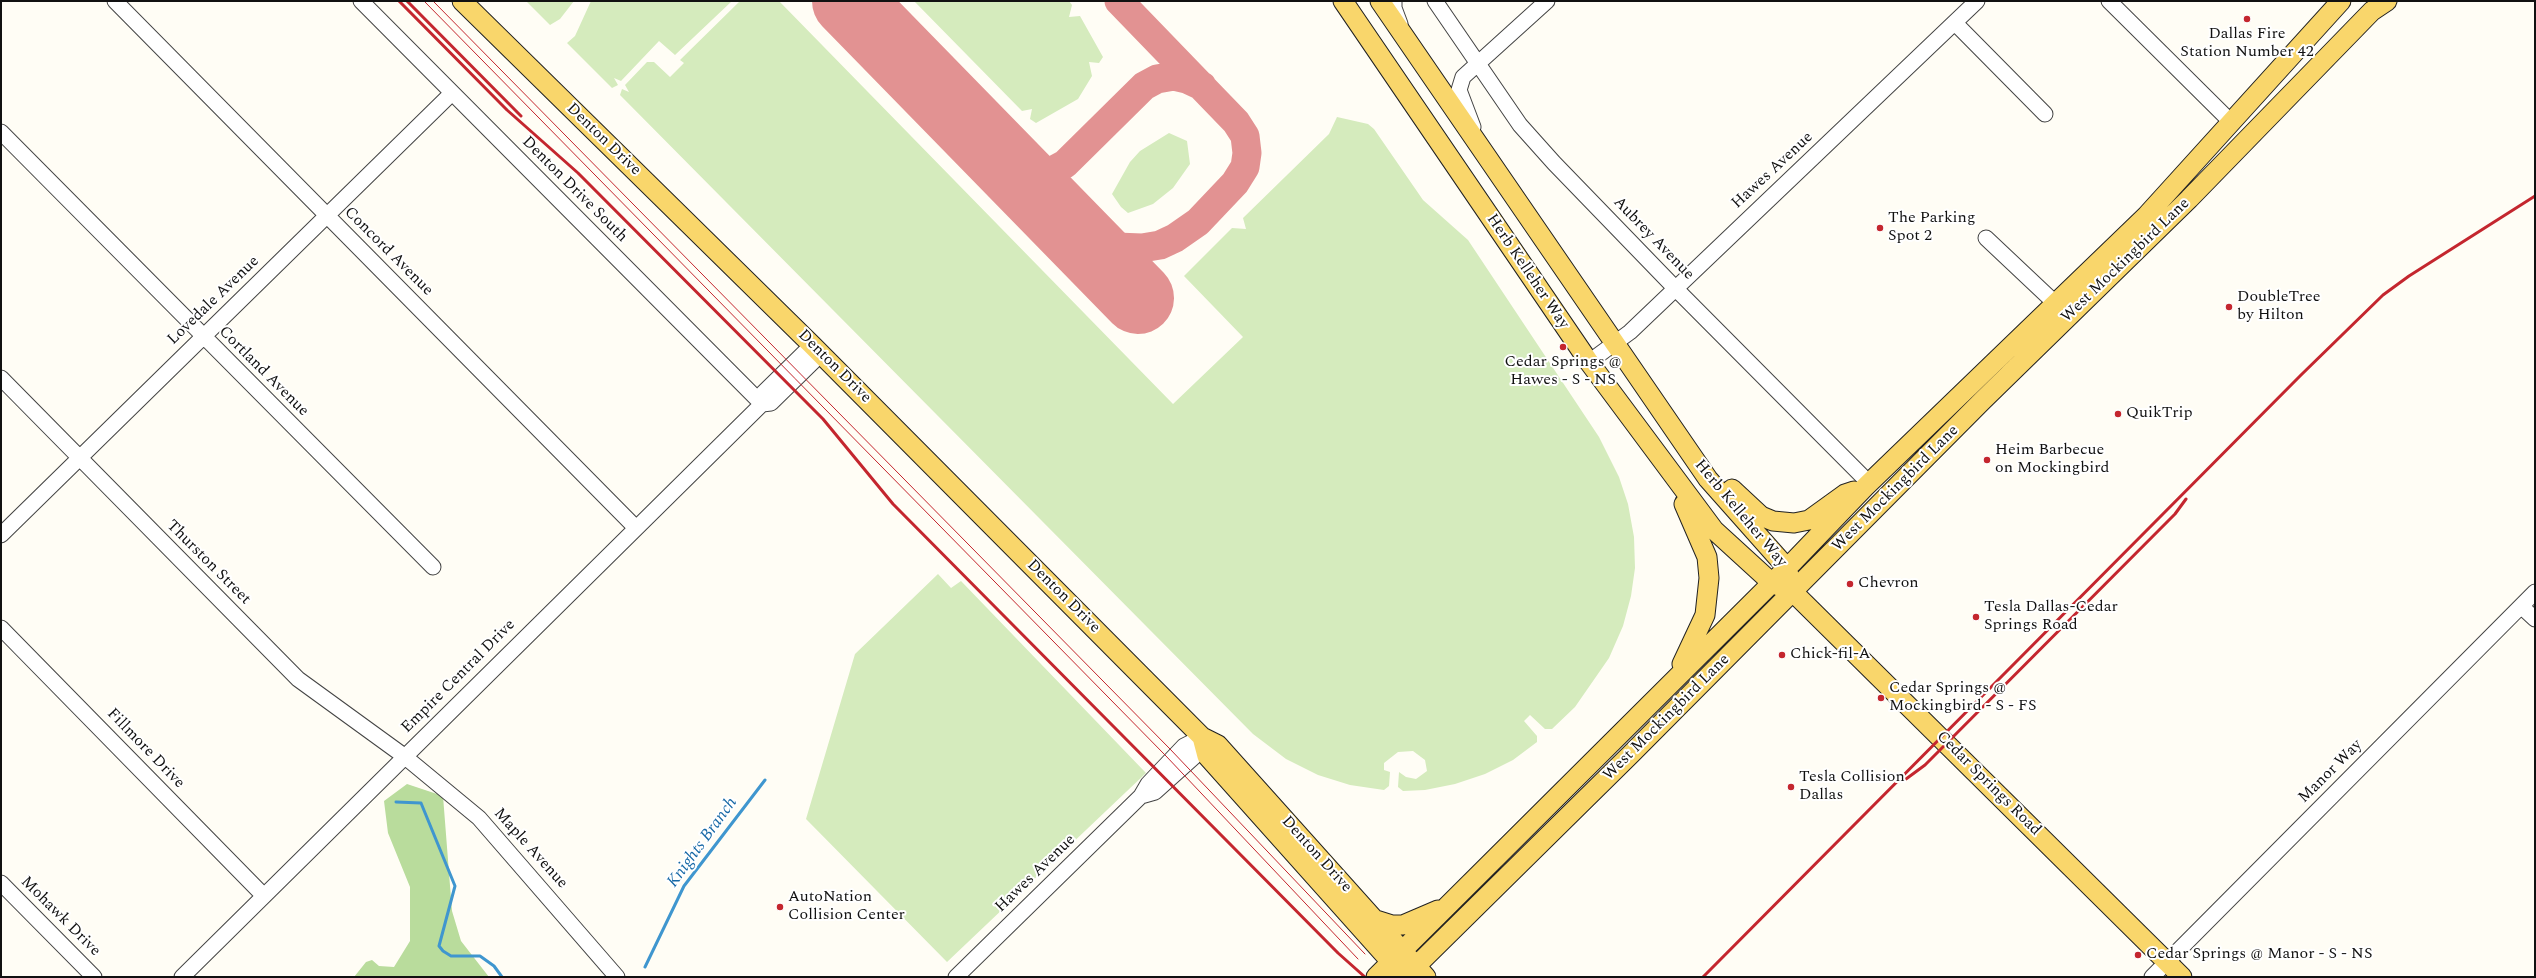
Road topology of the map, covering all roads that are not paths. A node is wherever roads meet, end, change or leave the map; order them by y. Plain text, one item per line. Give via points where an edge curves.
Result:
1 (115, 1) edge
2 (361, 1) edge
3 (462, 1) edge
4 (1343, 1) edge
5 (1380, 1) edge
6 (1394, 1) edge
7 (1435, 1) edge
8 (1547, 1) edge
9 (1977, 1) edge
10 (2109, 1) edge
11 (2341, 1) edge
12 (2380, 4) edge
13 (1955, 23) junction
14 (2315, 30) junction
15 (1407, 42) junction
16 (2334, 50) junction
17 (1479, 65) junction
18 (452, 93) junction
19 (2045, 114) dead end
20 (2231, 122) junction
21 (1, 132) edge
22 (1486, 157) junction
23 (2175, 184) junction
24 (2189, 199) junction
25 (327, 216) junction
26 (1986, 238) dead end
27 (1675, 288) junction
28 (2062, 310) junction
29 (203, 337) junction
30 (1614, 344) junction
31 (816, 349) junction
32 (1589, 362) junction
33 (1, 378) edge
34 (1975, 395) junction
35 (762, 404) junction
36 (1682, 443) junction
37 (79, 458) junction
38 (1671, 475) junction
39 (1867, 485) junction
40 (636, 528) junction
41 (1, 535) edge
42 (433, 567) dead end
43 (1787, 568) junction
44 (1772, 583) junction
45 (1793, 592) junction
46 (2535, 592) edge
47 (2521, 606) junction
48 (2535, 619) edge
49 (1, 628) edge
50 (1676, 677) junction
51 (1202, 737) junction
52 (404, 756) junction
53 (1537, 817) junction
54 (1551, 834) junction
55 (1, 883) edge
56 (264, 896) junction
57 (1453, 901) junction
58 (1373, 919) junction
59 (1397, 957) junction
60 (2167, 962) junction
61 (1413, 974) edge
62 (94, 977) edge
63 (182, 977) edge
64 (617, 977) edge
65 (956, 977) edge
66 (1376, 977) edge
67 (2152, 977) edge
68 (2182, 977) edge

1 - 25 street, Concord Avenue
2 - 18 street, Denton Drive South
3 - 31 main road, Denton Drive
4 - 32 main road, Herb Kelleher Way
5 - 15 main road, Herb Kelleher Way
6 - 15 street via 1394,8
7 - 17 street, Aubrey Avenue
8 - 17 street
9 - 13 street, Hawes Avenue
10 - 20 street
11 - 14 main road, West Mockingbird Lane
12 - 16 main road, West Mockingbird Lane
13 - 19 street
13 - 27 street, Hawes Avenue
14 - 16 main road
14 - 20 main road, West Mockingbird Lane
15 - 22 main road, Herb Kelleher Way
16 - 24 main road, West Mockingbird Lane
17 - 22 street via 1464,77 1460,90
17 - 27 street, Aubrey Avenue via 1520,125
18 - 25 street, Lovedale Avenue
18 - 35 street, Denton Drive South
20 - 23 main road, West Mockingbird Lane
21 - 29 street, Cortland Avenue
22 - 30 main road, Herb Kelleher Way
23 - 24 main road
23 - 28 main road, West Mockingbird Lane
24 - 28 main road, West Mockingbird Lane
25 - 29 street, Lovedale Avenue
25 - 40 street, Concord Avenue
26 - 28 street
27 - 30 street, Hawes Avenue
27 - 39 street, Aubrey Avenue
28 - 34 main road, West Mockingbird Lane
29 - 37 street, Lovedale Avenue
29 - 42 street, Cortland Avenue
30 - 32 street, Hawes Avenue
30 - 36 main road, Herb Kelleher Way
31 - 35 street, Empire Central Drive via 771,403
31 - 51 main road, Denton Drive
32 - 38 main road, Herb Kelleher Way
33 - 37 street, Thurston Street
34 - 39 main road, West Mockingbird Lane
34 - 45 main road, West Mockingbird Lane
35 - 40 street, Empire Central Drive
36 - 39 main road via 1695,449 1746,505 1773,521 1794,523 1809,520 1845,494
36 - 43 main road, Herb Kelleher Way via 1729,504
37 - 41 street, Lovedale Avenue
37 - 52 street, Thurston Street via 298,679
38 - 44 main road, Herb Kelleher Way via 1714,530
38 - 50 main road via 1707,558 1709,578 1705,615
39 - 43 main road, West Mockingbird Lane
40 - 52 street, Empire Central Drive
43 - 44 main road, West Mockingbird Lane
43 - 45 main road, Herb Kelleher Way
44 - 45 main road, Herb Kelleher Way
44 - 50 main road, West Mockingbird Lane
45 - 54 main road, West Mockingbird Lane
45 - 60 main road, Cedar Springs Road
46 - 47 street, Manor Way
47 - 48 street
47 - 60 street, Manor Way
49 - 56 street, Fillmore Drive
50 - 53 main road, West Mockingbird Lane
51 - 58 main road, Denton Drive via 1218,745
51 - 59 main road, Denton Drive via 1207,756
51 - 65 street, Hawes Avenue via 1184,746 1148,784 1141,796
52 - 56 street, Empire Central Drive
52 - 64 street, Maple Avenue via 479,818
53 - 54 main road
53 - 57 main road, West Mockingbird Lane
54 - 61 main road, West Mockingbird Lane
55 - 62 street, Mohawk Drive
56 - 63 street, Empire Central Drive
57 - 58 main road via 1432,914 1403,925 1392,925
57 - 59 main road, West Mockingbird Lane
58 - 59 main road, Denton Drive
59 - 61 main road, Denton Drive
59 - 66 main road, West Mockingbird Lane
60 - 67 street, Manor Way
60 - 68 main road, Cedar Springs Road

